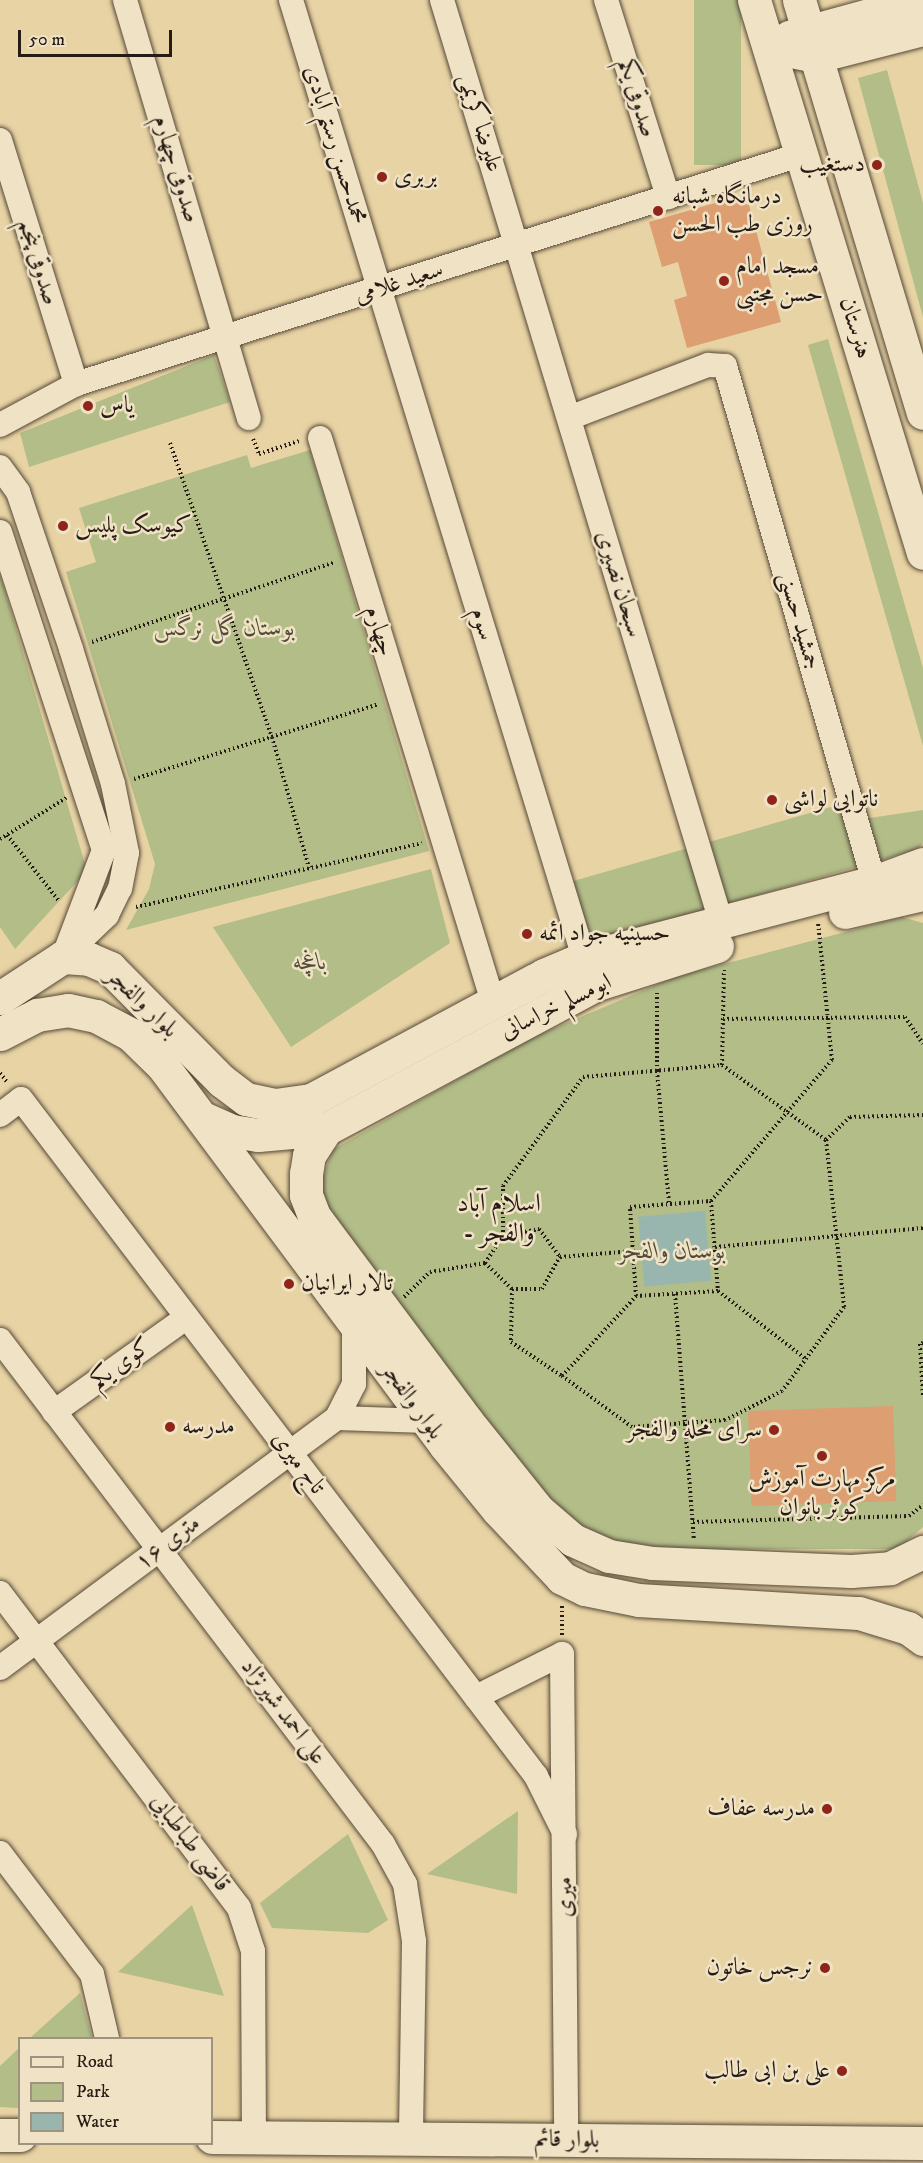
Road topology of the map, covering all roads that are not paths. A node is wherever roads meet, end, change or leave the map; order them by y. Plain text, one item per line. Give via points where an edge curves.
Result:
1 (125, 0) edge
2 (291, 0) edge
3 (442, 0) edge
4 (606, 0) edge
5 (754, 0) edge
6 (923, 0) edge
7 (808, 28) edge
8 (923, 29) edge
9 (768, 46) junction
10 (0, 140) edge
11 (843, 141) junction
12 (803, 154) junction
13 (668, 197) junction
14 (517, 245) junction
15 (380, 290) junction
16 (227, 337) junction
17 (75, 384) junction
18 (923, 413) edge
19 (249, 418) road end
20 (569, 418) junction
21 (0, 425) edge
22 (320, 438) road end
23 (0, 467) edge
24 (0, 532) edge
25 (923, 553) edge
26 (923, 864) edge
27 (874, 882) junction
28 (923, 894) edge
29 (723, 933) junction
30 (63, 957) junction
31 (584, 958) junction
32 (0, 998) edge
33 (493, 1002) junction
34 (0, 1034) edge
35 (310, 1100) joint
36 (0, 1115) edge
37 (204, 1118) junction
38 (326, 1129) junction
39 (187, 1317) junction
40 (354, 1321) junction
41 (0, 1340) edge
42 (54, 1412) junction
43 (337, 1418) junction
44 (427, 1421) junction
45 (290, 1453) junction
46 (159, 1550) junction
47 (923, 1552) edge
48 (0, 1593) edge
49 (923, 1639) edge
50 (36, 1641) junction
51 (0, 1668) edge
52 (476, 1697) junction
53 (565, 1834) junction
54 (0, 1853) edge
55 (107, 2037) edge
56 (0, 2135) edge
57 (18, 2135) edge
58 (213, 2137) edge
59 (254, 2137) junction
60 (411, 2139) junction
61 (566, 2140) junction
62 (923, 2143) edge

1 - 16 street, صدوقی چهارم
2 - 15 street, محمدحسن رستم آبادی
3 - 14 street, علیرضا کریمی
4 - 13 street, صدوقی یکم
5 - 9 main road, هنرستان
6 - 7 main road
7 - 8 main road
7 - 9 main road
7 - 11 main road, هنرستان
9 - 12 main road, هنرستان
10 - 17 street, صدوقی پنجم
11 - 12 main road
11 - 18 main road, هنرستان
12 - 13 street, سعید غلامی
12 - 25 main road, هنرستان
13 - 14 street, سعید غلامی
14 - 15 street, سعید غلامی
14 - 20 street, سبحان نصیری
15 - 16 street, سعید غلامی
15 - 31 street, سوم
16 - 17 street, سعید غلامی
16 - 19 street
17 - 21 street, سعید غلامی
20 - 27 street, جمشید حسنی via 718,363 725,366
20 - 29 street, سبحان نصیری
22 - 33 street, چهارم
23 - 30 street via 18,492 71,649 113,784 127,853 120,888 107,915
24 - 30 street via 104,850
26 - 27 main road, ابومسلم خراسانی
27 - 29 main road, ابومسلم خراسانی
28 - 29 main road, ابومسلم خراسانی via 818,919
29 - 31 main road, ابومسلم خراسانی
29 - 38 main road, ابومسلم خراسانی via 657,963 594,985
30 - 32 main road
30 - 35 main road, بلوار والفجر via 89,959 110,968 222,1081 246,1099 275,1105
31 - 33 main road, ابومسلم خراسانی
33 - 35 main road, ابومسلم خراسانی
34 - 37 main road, بلوار والفجر via 37,1015 68,1010 96,1016 130,1034 162,1065
36 - 39 street, تاج میری via 21,1099
37 - 38 main road, ابومسلم خراسانی via 232,1131 258,1135
37 - 40 main road, بلوار والفجر
38 - 47 main road, بلوار والفجر via 309,1155 306,1195 314,1216 538,1510 573,1540 609,1556 851,1571 891,1568
39 - 42 street, کوی یکم
39 - 45 street, تاج میری
40 - 43 street via 354,1384
40 - 44 main road, بلوار والفجر
41 - 42 street, علی احمد شیرنژاد
42 - 46 street, علی احمد شیرنژاد
43 - 44 street
43 - 45 street, ۱۶ متری
44 - 49 main road, بلوار والفجر via 498,1510 562,1578 585,1589 638,1600 859,1613 908,1628
45 - 46 street, ۱۶ متری
45 - 52 street, تاج میری
46 - 50 street, ۱۶ متری
46 - 60 street, علی احمد شیرنژاد via 383,1844 405,1884 414,1941
48 - 50 street, قاضی طباطبایی
50 - 51 street, ۱۶ متری
50 - 59 street, قاضی طباطبایی via 239,1908 253,1951
52 - 53 street, تاج میری via 536,1776
52 - 53 street, میری via 562,1654
53 - 61 street, میری
54 - 55 street via 92,1974
56 - 57 main road
58 - 59 main road, بلوار قائم
59 - 60 main road, بلوار قائم
60 - 61 main road, بلوار قائم
61 - 62 main road, بلوار قائم

